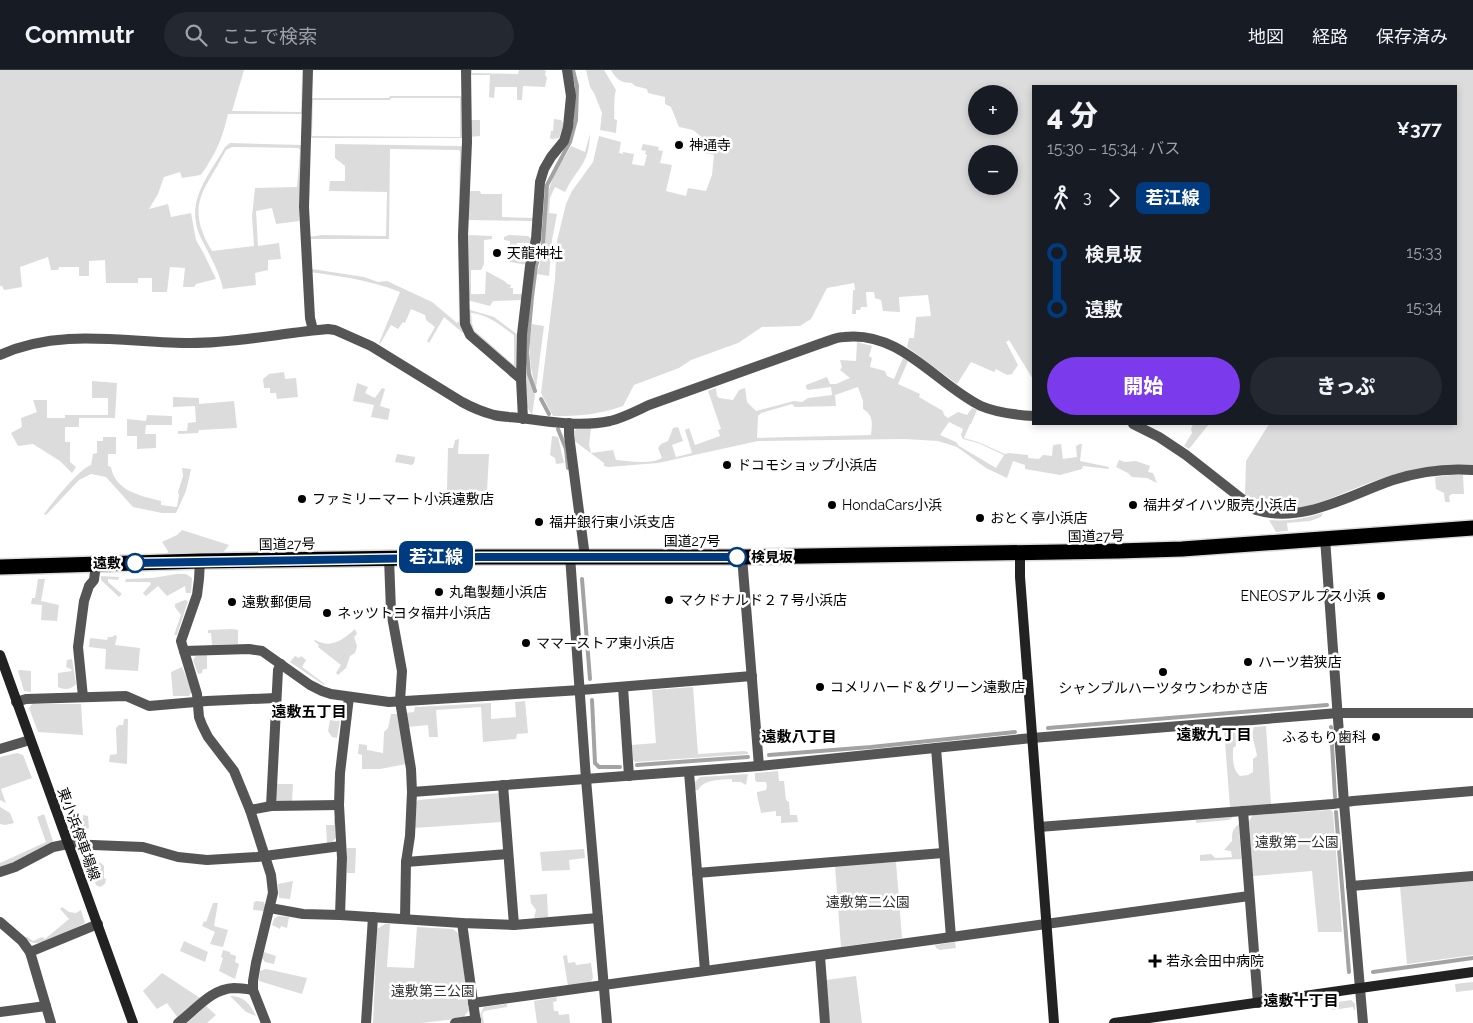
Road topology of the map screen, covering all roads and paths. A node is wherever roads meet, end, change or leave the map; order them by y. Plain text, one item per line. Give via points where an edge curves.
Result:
1 (308, 70) edge
2 (466, 70) edge
3 (567, 70) edge
4 (313, 330) junction
5 (0, 355) edge
6 (521, 379) junction
7 (1032, 416) edge
8 (523, 419) junction
9 (569, 423) junction
10 (1135, 425) edge
11 (1473, 470) edge
12 (1473, 528) edge
13 (1325, 538) junction
14 (1020, 553) junction
15 (578, 557) junction
16 (742, 557) junction
17 (389, 558) junction
18 (200, 561) junction
19 (96, 564) junction
20 (0, 567) edge
21 (184, 652) junction
22 (0, 655) edge
23 (282, 664) junction
24 (752, 676) junction
25 (623, 687) junction
26 (581, 690) junction
27 (83, 697) junction
28 (349, 697) junction
29 (276, 698) junction
30 (400, 701) junction
31 (16, 702) junction
32 (198, 702) junction
33 (1338, 713) junction
34 (1473, 713) edge
35 (1032, 738) junction
36 (30, 740) junction
37 (936, 748) junction
38 (0, 749) edge
39 (759, 766) junction
40 (688, 772) junction
41 (630, 776) junction
42 (586, 780) junction
43 (503, 785) junction
44 (1473, 791) edge
45 (412, 792) junction
46 (1344, 803) junction
47 (339, 805) junction
48 (271, 806) junction
49 (250, 810) junction
50 (1243, 811) junction
51 (1039, 827) junction
52 (68, 844) junction
53 (341, 846) junction
54 (943, 853) junction
55 (508, 854) junction
56 (266, 856) junction
57 (406, 862) junction
58 (0, 872) edge
59 (697, 873) junction
60 (1473, 876) edge
61 (1351, 886) junction
62 (1249, 896) junction
63 (270, 908) junction
64 (340, 915) junction
65 (373, 918) junction
66 (598, 918) junction
67 (404, 919) junction
68 (462, 923) junction
69 (98, 924) junction
70 (1046, 924) junction
71 (1, 925) edge
72 (514, 925) junction
73 (951, 937) junction
74 (30, 952) junction
75 (820, 956) junction
76 (705, 970) junction
77 (1473, 972) edge
78 (603, 985) junction
79 (1360, 988) junction
80 (253, 990) junction
81 (473, 1003) junction
82 (1258, 1003) junction
83 (46, 1006) junction
84 (0, 1012) edge
85 (1141, 1021) edge
86 (476, 1022) edge
87 (51, 1023) edge
88 (133, 1023) edge
89 (178, 1023) edge
90 (266, 1023) edge
91 (366, 1023) edge
92 (455, 1023) edge
93 (607, 1023) edge
94 (825, 1023) edge
95 (1054, 1023) edge
96 (1114, 1023) edge
97 (1363, 1023) edge

1 - 4 street via 304,207 307,290
2 - 6 street via 467,142 462,236 464,324 470,335
3 - 6 street via 572,96 568,127 564,141 551,157 540,182 536,238 522,334
4 - 5 street via 191,343 54,339 18,347
4 - 8 street via 335,330 371,346 478,410
6 - 8 street
7 - 9 street via 982,406 889,344 851,336 822,343 618,418 595,423
8 - 9 street
9 - 15 street
10 - 11 street via 1159,437 1220,480 1246,504 1268,514 1310,511 1412,475
12 - 13 highway, 国道27号
13 - 14 highway, 国道27号 via 1182,549
13 - 33 street
14 - 16 highway, 国道27号
14 - 35 street
15 - 16 highway, 国道27号
15 - 17 highway, 国道27号
15 - 26 street
16 - 24 street
17 - 18 highway, 国道27号
17 - 30 street via 390,611 402,671
18 - 19 highway, 国道27号
18 - 21 street via 196,595 181,641
19 - 20 highway, 国道27号
19 - 27 street via 94,580 84,601 79,638 78,661
21 - 23 street via 249,649 262,652
21 - 32 street
22 - 31 street, 東小浜停車場線
23 - 28 street via 322,691
23 - 29 street via 278,670
24 - 25 street
24 - 39 street
25 - 26 street
25 - 41 street
26 - 30 street
26 - 42 street
27 - 31 street
27 - 32 street via 126,696 148,706
28 - 30 street
28 - 47 street
29 - 32 street
29 - 48 street
30 - 45 street
31 - 36 street, 東小浜停車場線
32 - 49 street via 202,725 234,771
33 - 34 street
33 - 35 street
33 - 46 street
35 - 37 street
35 - 51 street
36 - 38 street
36 - 52 street, 東小浜停車場線
37 - 39 street
37 - 54 street
39 - 40 street
40 - 41 street
40 - 59 street
41 - 42 street
42 - 43 street
42 - 66 street
43 - 45 street
43 - 55 street
44 - 46 street
45 - 57 street
46 - 50 street
46 - 61 street
47 - 48 street
47 - 53 street
48 - 49 street
49 - 56 street
50 - 51 street
50 - 62 street
51 - 70 street
52 - 56 street via 143,847 192,860
52 - 58 street via 53,846
52 - 69 street, 東小浜停車場線
53 - 56 street
53 - 64 street
54 - 59 street
54 - 73 street
55 - 57 street
55 - 72 street
56 - 63 street via 273,885
57 - 67 street
59 - 76 street
60 - 61 street
61 - 79 street
62 - 70 street
62 - 82 street
63 - 64 street via 303,914
63 - 80 street via 256,963
64 - 65 street
65 - 67 street
65 - 91 street
66 - 72 street
66 - 78 street
67 - 68 street
68 - 72 street
68 - 81 street
69 - 74 street
69 - 88 street, 東小浜停車場線
70 - 73 street
70 - 95 street
71 - 74 street via 22,941
73 - 75 street
74 - 83 street
75 - 76 street
75 - 94 street
76 - 78 street
77 - 79 street
78 - 81 street
78 - 93 street
79 - 82 street
79 - 97 street
80 - 89 street via 233,988 217,991
80 - 90 street
81 - 86 street
82 - 85 street
83 - 84 street
83 - 87 street
85 - 96 street
86 - 92 street

